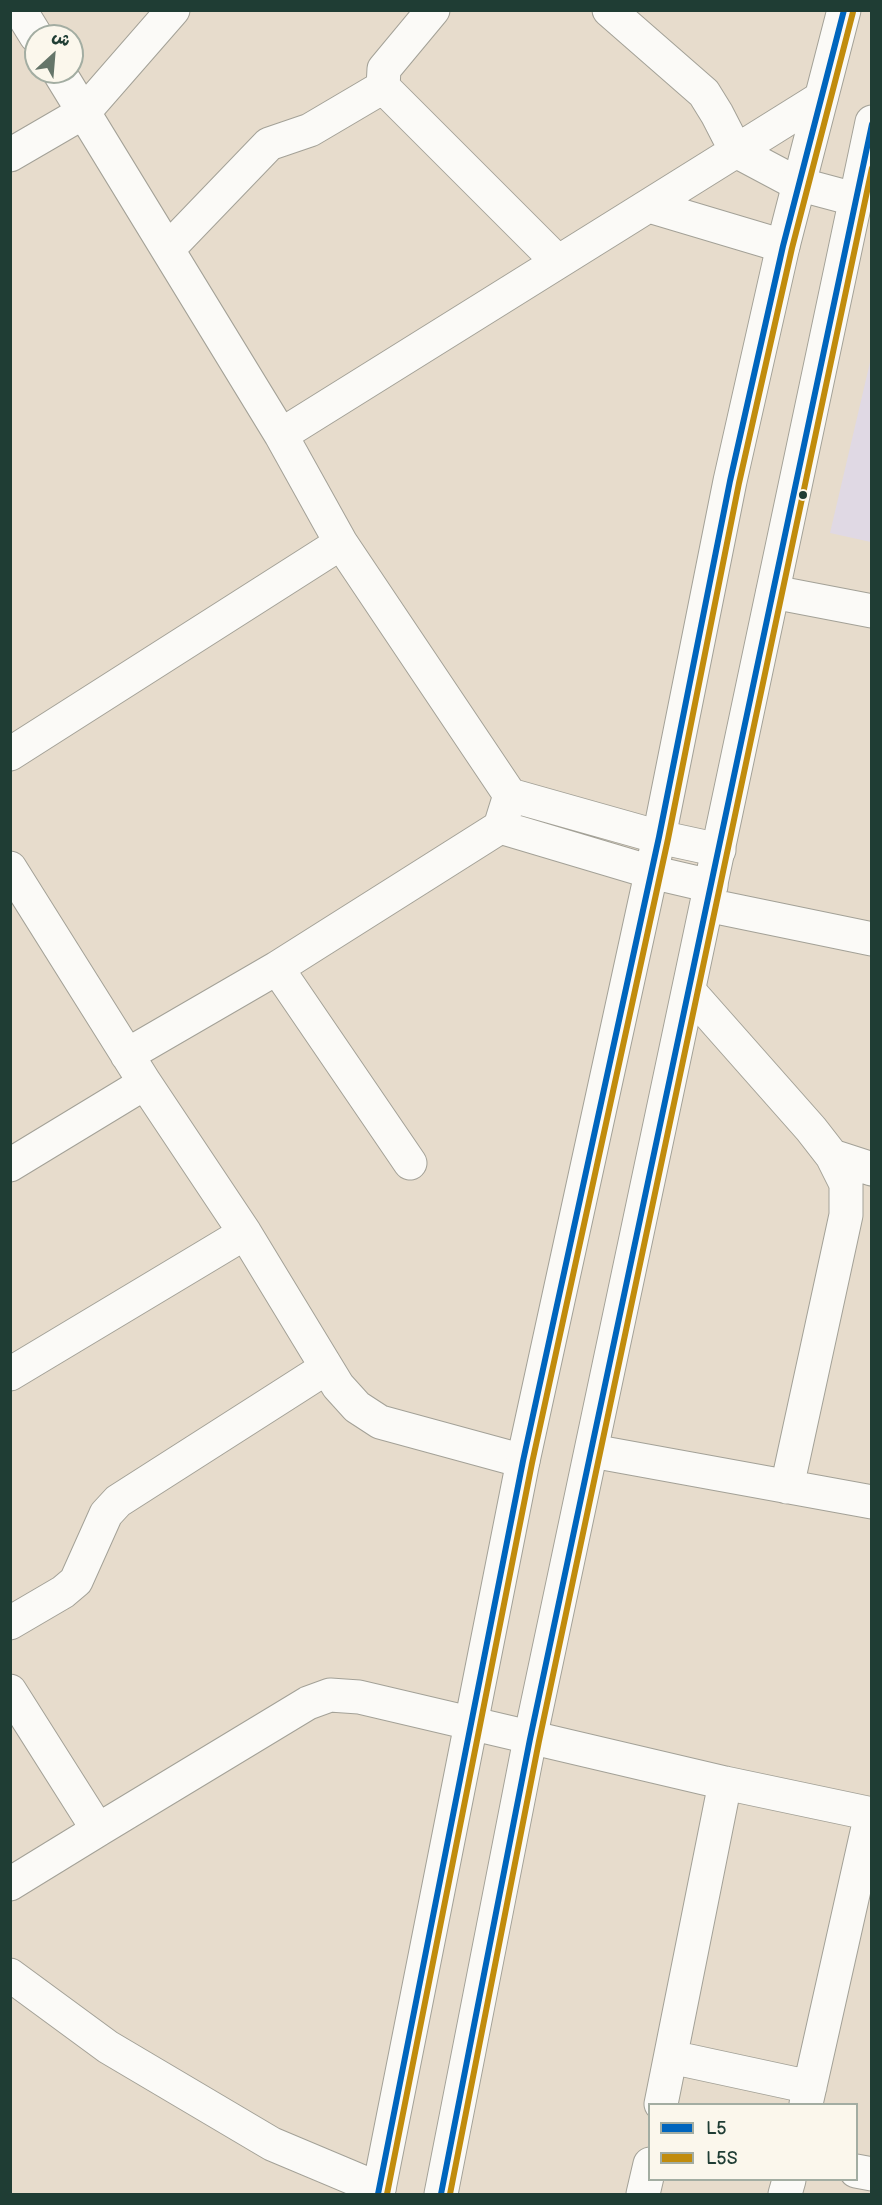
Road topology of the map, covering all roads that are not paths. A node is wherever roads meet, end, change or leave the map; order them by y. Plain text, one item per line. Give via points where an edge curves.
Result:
1 (20, 10) edge
2 (173, 10) edge
3 (433, 10) edge
4 (609, 10) edge
5 (844, 10) edge
6 (29, 24) edge
7 (67, 84) edge
8 (383, 87) junction
9 (821, 98) junction
10 (84, 111) junction
11 (872, 122) edge
12 (736, 151) junction
13 (10, 155) edge
14 (798, 184) junction
15 (854, 200) junction
16 (649, 206) junction
17 (783, 246) junction
18 (168, 249) junction
19 (558, 262) junction
20 (281, 435) junction
21 (341, 543) junction
22 (773, 592) junction
23 (872, 612) edge
24 (10, 754) edge
25 (510, 795) junction
26 (500, 827) junction
27 (659, 837) junction
28 (719, 850) junction
29 (10, 868) edge
30 (651, 872) junction
31 (709, 896) junction
32 (872, 939) edge
33 (277, 968) junction
34 (688, 991) junction
35 (128, 1055) junction
36 (145, 1083) junction
37 (832, 1156) junction
38 (410, 1163) dead end
39 (10, 1165) edge
40 (872, 1169) edge
41 (245, 1233) junction
42 (326, 1368) junction
43 (10, 1374) edge
44 (592, 1450) junction
45 (523, 1461) junction
46 (787, 1487) junction
47 (872, 1502) edge
48 (10, 1623) edge
49 (10, 1691) edge
50 (471, 1723) junction
51 (530, 1739) junction
52 (725, 1783) junction
53 (871, 1814) edge
54 (98, 1830) junction
55 (10, 1884) edge
56 (10, 1975) edge
57 (671, 2057) junction
58 (808, 2096) edge
59 (661, 2103) edge
60 (648, 2174) edge
61 (379, 2192) edge
62 (441, 2194) edge
63 (644, 2194) edge

1 - 6 street
2 - 10 street
3 - 8 street via 384,69
4 - 12 street via 704,93
5 - 9 street
7 - 10 street
8 - 18 street via 310,130 269,144
8 - 19 street
9 - 12 street
9 - 14 street
10 - 13 street
10 - 18 street
11 - 15 street
12 - 14 street
12 - 16 street
14 - 15 street
14 - 17 street
15 - 22 street
16 - 17 street
16 - 19 street
17 - 27 street via 730,481
18 - 20 street
19 - 20 street
20 - 21 street
21 - 24 street
21 - 25 street
22 - 23 street
22 - 28 street
25 - 26 street
25 - 27 street
26 - 30 street
26 - 33 street
27 - 28 street
27 - 30 street
28 - 31 street
29 - 35 street
30 - 31 street
30 - 45 street
31 - 32 street
31 - 34 street
33 - 35 street
33 - 38 street
34 - 37 street
34 - 44 street
35 - 36 street
36 - 39 street
36 - 41 street
37 - 40 street
37 - 46 street via 846,1184 846,1215
41 - 42 street
41 - 43 street
42 - 45 street via 357,1407 380,1422
42 - 48 street via 118,1501 106,1514 76,1581
44 - 46 street
44 - 51 street
45 - 50 street
46 - 47 street
49 - 54 street
50 - 51 street
50 - 54 street via 359,1697 330,1695 308,1703
50 - 61 street
51 - 52 street
51 - 62 street
52 - 53 street
52 - 57 street
53 - 58 street
54 - 55 street
56 - 61 street via 108,2047 262,2138
57 - 58 street
57 - 59 street
60 - 63 street

